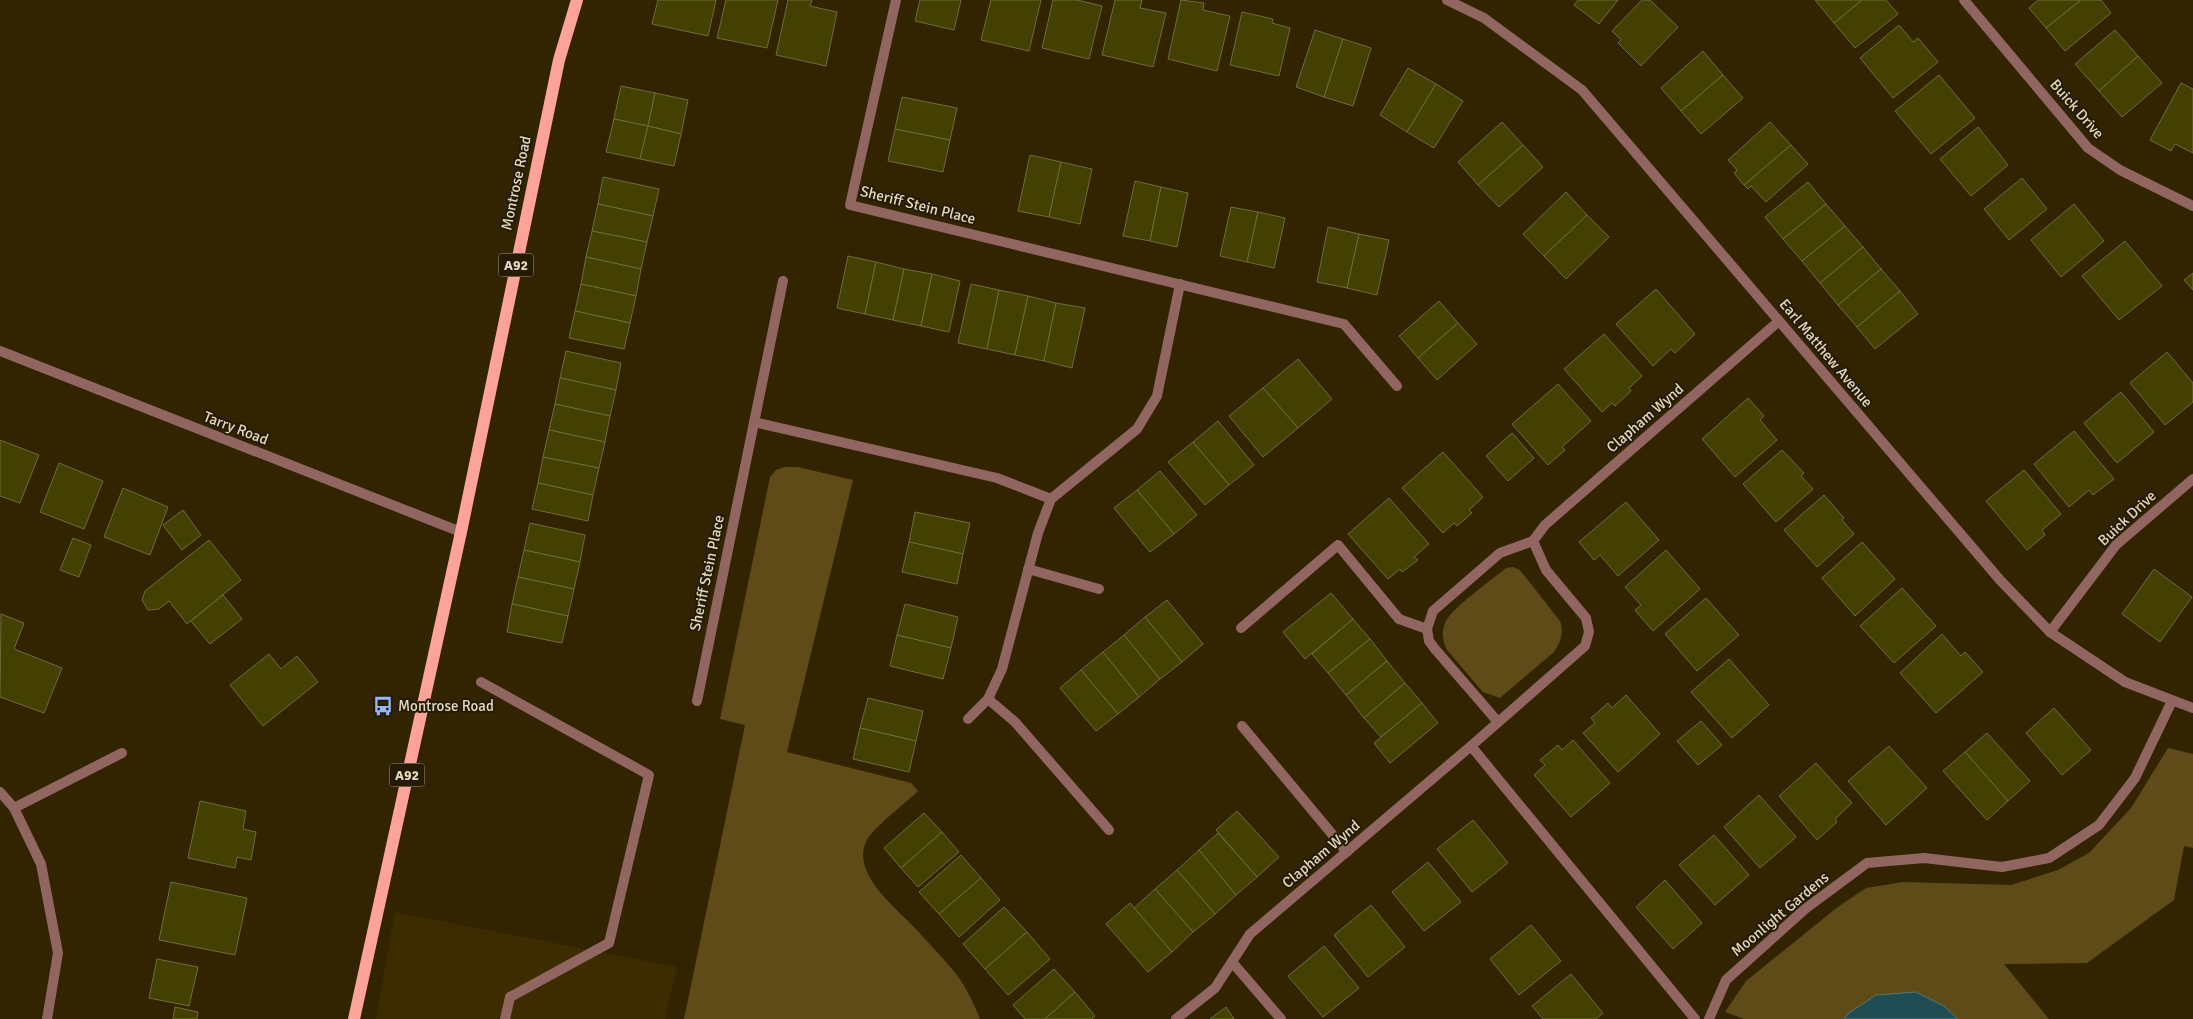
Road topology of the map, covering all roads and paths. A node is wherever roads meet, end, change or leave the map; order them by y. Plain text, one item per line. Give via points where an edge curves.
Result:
1 (577, 0) edge
2 (896, 0) edge
3 (1447, 0) edge
4 (1964, 0) edge
5 (2193, 206) edge
6 (783, 281) dead end
7 (1180, 284) junction
8 (1779, 321) junction
9 (0, 351) edge
10 (1397, 386) dead end
11 (754, 422) junction
12 (2193, 479) edge
13 (1051, 499) junction
14 (461, 532) junction
15 (1533, 541) junction
16 (1028, 569) junction
17 (1099, 589) dead end
18 (1241, 628) dead end
19 (1427, 629) junction
20 (2050, 632) junction
21 (481, 682) dead end
22 (988, 700) junction
23 (697, 701) dead end
24 (2172, 701) junction
25 (2193, 708) edge
26 (968, 719) dead end
27 (1498, 722) junction
28 (1242, 726) dead end
29 (1471, 746) junction
30 (122, 753) dead end
31 (0, 792) edge
32 (14, 808) junction
33 (1109, 830) dead end
34 (1347, 852) junction
35 (1232, 962) junction
36 (47, 1019) edge
37 (354, 1019) edge
38 (504, 1019) edge
39 (1176, 1019) edge
40 (1281, 1019) edge
41 (1696, 1019) edge
42 (1709, 1019) edge

1 - 14 main road, Montrose Road / A92 via 559,60
2 - 7 street, Sheriff Stein Place via 850,205
3 - 8 street, Earl Matthew Avenue via 1484,18 1582,90
4 - 5 street, Buick Drive via 2088,148 2120,170
6 - 11 street, Sheriff Stein Place
7 - 10 street, Sheriff Stein Place via 1344,324
7 - 13 street via 1157,396 1137,429
8 - 15 street, Clapham Wynd via 1545,525
8 - 20 street, Earl Matthew Avenue via 2000,580
9 - 14 street, Tarry Road
11 - 13 street via 997,478
11 - 23 street, Sheriff Stein Place
12 - 20 street, Buick Drive via 2116,545
13 - 16 street
14 - 37 main road, Montrose Road / A92
15 - 19 street via 1500,553 1433,610
15 - 27 street, Clapham Wynd via 1546,570 1586,618 1589,632 1585,646 1577,655
16 - 17 street
16 - 22 street via 1002,669
18 - 19 street via 1338,545 1399,619
19 - 27 street via 1429,641 1435,649
20 - 24 street, Earl Matthew Avenue via 2125,682
21 - 38 street via 649,775 609,943 510,997
22 - 26 street
22 - 33 street via 1015,722
24 - 25 street, Earl Matthew Avenue
24 - 42 street, Moonlight Gardens via 2135,778 2099,825 2049,858 2002,867 1924,858 1867,864 1805,908 1726,980
27 - 29 street, Clapham Wynd
28 - 34 street
29 - 34 street, Clapham Wynd
29 - 41 street
30 - 32 street
31 - 32 street
32 - 36 street via 41,864 58,953
34 - 35 street, Clapham Wynd via 1250,934
35 - 39 street, Clapham Wynd via 1215,988
35 - 40 street

